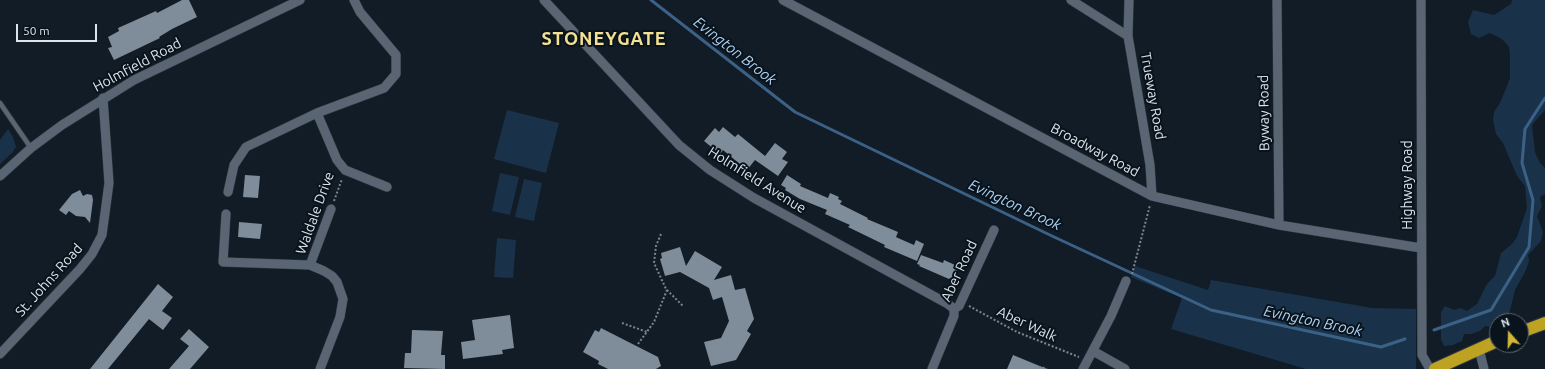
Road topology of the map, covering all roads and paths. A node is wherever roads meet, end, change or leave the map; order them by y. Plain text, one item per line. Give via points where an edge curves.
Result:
1 (300, 0) edge
2 (354, 0) edge
3 (544, 0) edge
4 (783, 0) edge
5 (1071, 0) edge
6 (1129, 0) edge
7 (1277, 0) edge
8 (1421, 0) edge
9 (1128, 36) junction
10 (103, 98) junction
11 (0, 103) edge
12 (317, 113) junction
13 (31, 148) junction
14 (345, 170) junction
15 (0, 176) edge
16 (387, 187) dead end
17 (228, 192) dead end
18 (1152, 196) junction
19 (331, 209) joint
20 (226, 214) dead end
21 (1279, 225) junction
22 (994, 230) dead end
23 (661, 234) dead end
24 (1421, 248) junction
25 (310, 265) junction
26 (1128, 281) joint
27 (667, 290) junction
28 (682, 306) dead end
29 (958, 306) junction
30 (622, 322) dead end
31 (1545, 323) edge
32 (1529, 329) edge
33 (647, 332) junction
34 (638, 344) dead end
35 (1489, 345) edge
36 (1479, 349) junction
37 (1094, 351) junction
38 (0, 354) edge
39 (1085, 365) edge
40 (320, 369) edge
41 (932, 369) edge
42 (1034, 369) edge
43 (1047, 369) edge
44 (1125, 369) edge
45 (1430, 369) edge
46 (1435, 369) edge
47 (1484, 369) edge

1 - 10 street, Holmfield Road via 134,80
2 - 12 street via 360,12 396,55 396,74 384,88
3 - 29 street, Holmfield Avenue via 679,145 710,170 754,198 948,304
4 - 18 street, Broadway Road
5 - 9 street
6 - 9 street, Trueway Road
7 - 21 street, Byway Road
8 - 24 street, Highway Road
9 - 18 street, Trueway Road via 1150,165
10 - 13 street, Holmfield Road
10 - 38 street, St. Johns Road via 109,183 102,235 80,269
11 - 13 lane
12 - 14 street via 337,160
12 - 17 street via 246,147 234,165
13 - 15 street, Holmfield Road
14 - 16 street
14 - 19 path, Waldale Drive
18 - 21 street, Broadway Road
18 - 26 path via 1135,265
19 - 25 street, Waldale Drive
20 - 25 street, Waldale Drive via 223,262
21 - 24 street, Broadway Road
22 - 29 street, Aber Road
23 - 27 path via 656,246 654,263
24 - 45 street, Highway Road via 1422,354
25 - 40 street, Waldale Drive via 332,276 343,299 340,317
26 - 37 street
27 - 28 path
27 - 33 path via 654,322
29 - 39 path, Aber Walk
29 - 41 street, Aber Road
30 - 33 path
31 - 32 highway
33 - 34 path
35 - 36 highway
36 - 46 highway
36 - 47 street
37 - 39 street
37 - 44 street
42 - 43 path

